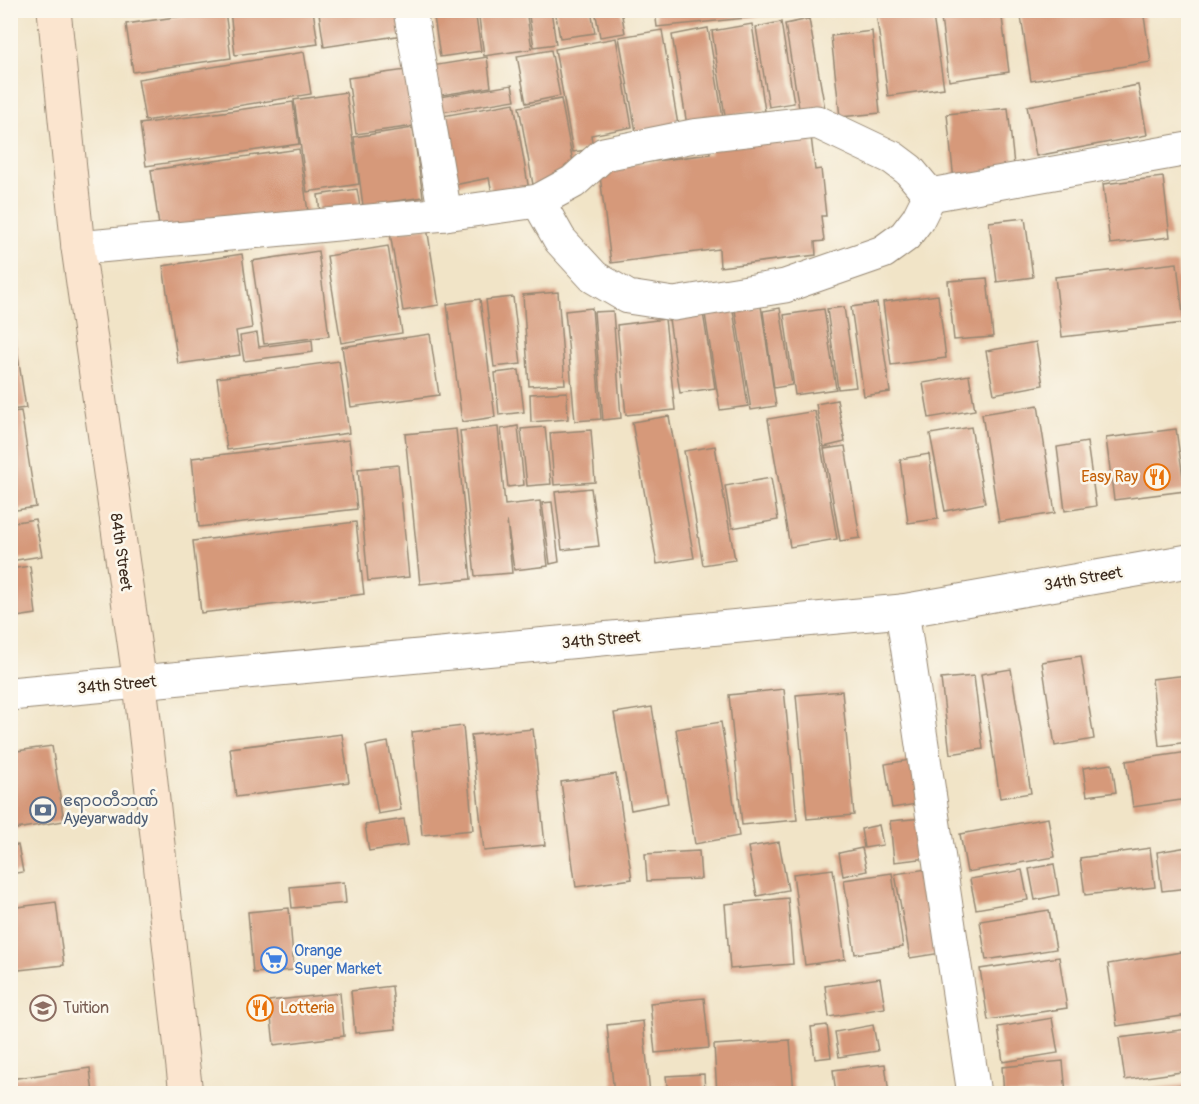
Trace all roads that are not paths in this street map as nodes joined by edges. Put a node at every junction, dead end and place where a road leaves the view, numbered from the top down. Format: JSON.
{"nodes":[{"id":1,"x":54,"y":10,"type":"edge"},
{"id":2,"x":410,"y":10,"type":"edge"},
{"id":3,"x":1188,"y":149,"type":"edge"},
{"id":4,"x":930,"y":195,"type":"junction"},
{"id":5,"x":538,"y":201,"type":"junction"},
{"id":6,"x":446,"y":214,"type":"junction"},
{"id":7,"x":78,"y":248,"type":"junction"},
{"id":8,"x":1188,"y":561,"type":"edge"},
{"id":9,"x":902,"y":611,"type":"junction"},
{"id":10,"x":140,"y":684,"type":"junction"},
{"id":11,"x":10,"y":694,"type":"edge"},
{"id":12,"x":186,"y":1094,"type":"edge"},
{"id":13,"x":974,"y":1094,"type":"edge"}],
"edges":[{"from":1,"to":7,"type":"main road","name":"84th Street"},
{"from":2,"to":6,"type":"street"},
{"from":3,"to":4,"type":"street"},
{"from":4,"to":5,"type":"street"},
{"from":4,"to":5,"type":"street"},
{"from":5,"to":6,"type":"street"},
{"from":6,"to":7,"type":"street"},
{"from":7,"to":10,"type":"main road","name":"84th Street"},
{"from":8,"to":9,"type":"street","name":"34th Street"},
{"from":9,"to":10,"type":"street","name":"34th Street"},
{"from":9,"to":13,"type":"street"},
{"from":10,"to":11,"type":"street","name":"34th Street"},
{"from":10,"to":12,"type":"main road","name":"84th Street"}]}
